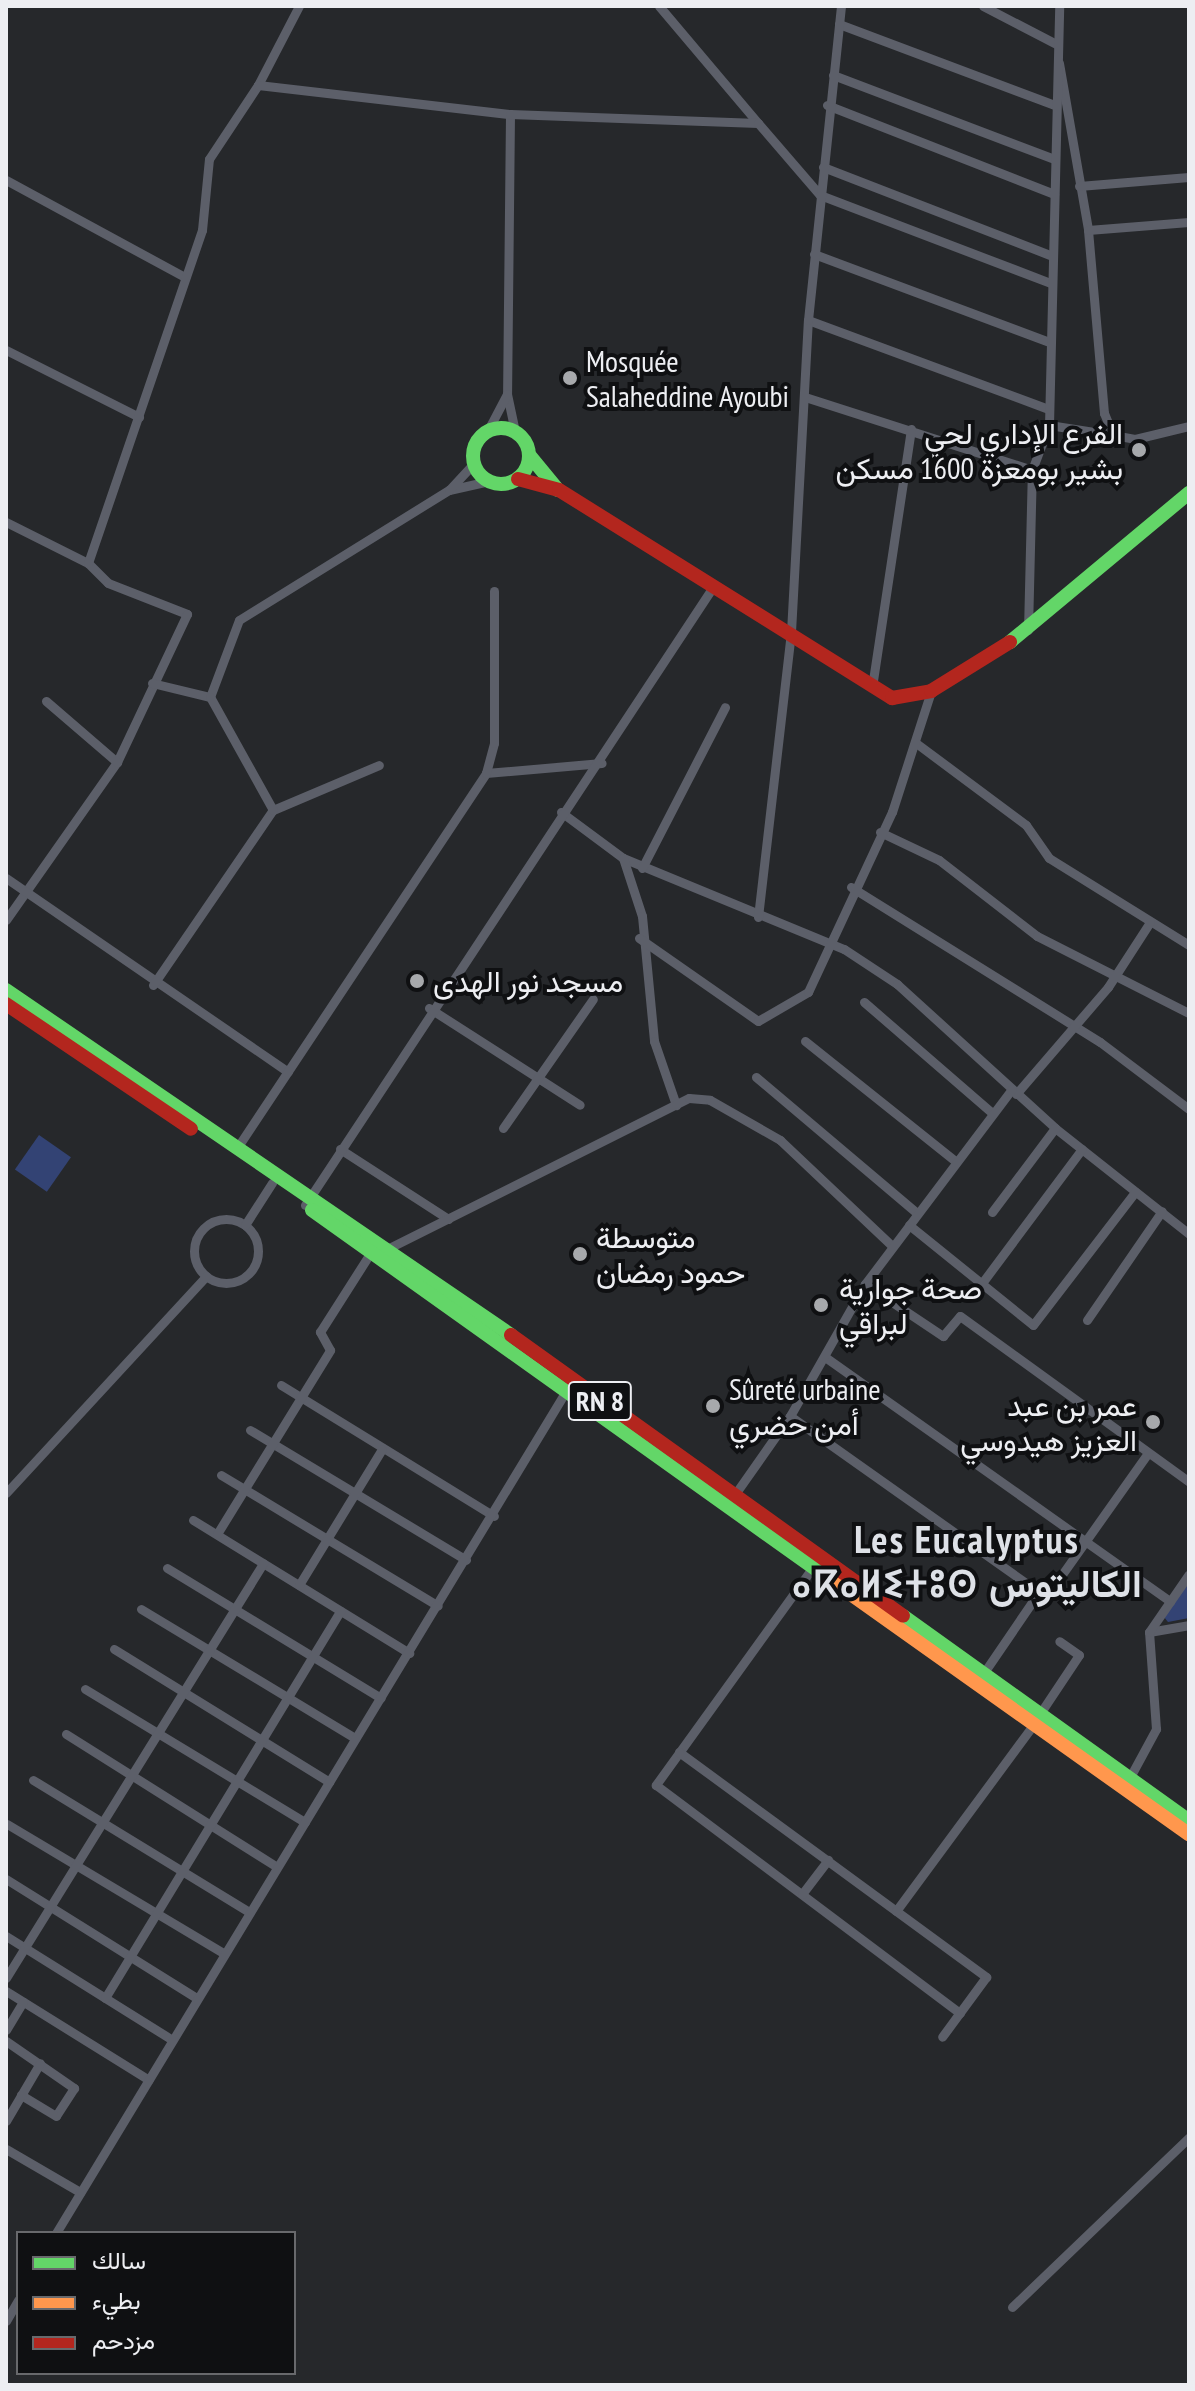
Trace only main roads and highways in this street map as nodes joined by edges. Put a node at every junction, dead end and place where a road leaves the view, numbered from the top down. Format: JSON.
{"nodes":[{"id":1,"x":530,"y":456,"type":"junction"},
{"id":2,"x":518,"y":479,"type":"junction"},
{"id":3,"x":559,"y":490,"type":"junction"},
{"id":4,"x":1189,"y":493,"type":"edge"},
{"id":5,"x":7,"y":996,"type":"edge"},
{"id":6,"x":309,"y":1203,"type":"junction"},
{"id":7,"x":730,"y":1501,"type":"junction"},
{"id":8,"x":1036,"y":1720,"type":"junction"},
{"id":9,"x":1189,"y":1821,"type":"edge"},
{"id":10,"x":1189,"y":1834,"type":"edge"}],
"edges":[{"from":1,"to":2,"type":"main road"},
{"from":1,"to":2,"type":"main road"},
{"from":1,"to":3,"type":"main road"},
{"from":2,"to":3,"type":"main road"},
{"from":3,"to":4,"type":"main road"},
{"from":5,"to":6,"type":"main road","number":"RN 8"},
{"from":5,"to":6,"type":"main road","number":"RN 8"},
{"from":6,"to":7,"type":"main road","number":"RN 8"},
{"from":6,"to":7,"type":"main road","number":"RN 8"},
{"from":7,"to":8,"type":"main road","number":"RN 8"},
{"from":7,"to":8,"type":"main road","number":"RN 8"},
{"from":8,"to":9,"type":"main road","number":"RN 8"},
{"from":8,"to":10,"type":"main road","number":"RN 8"}]}
